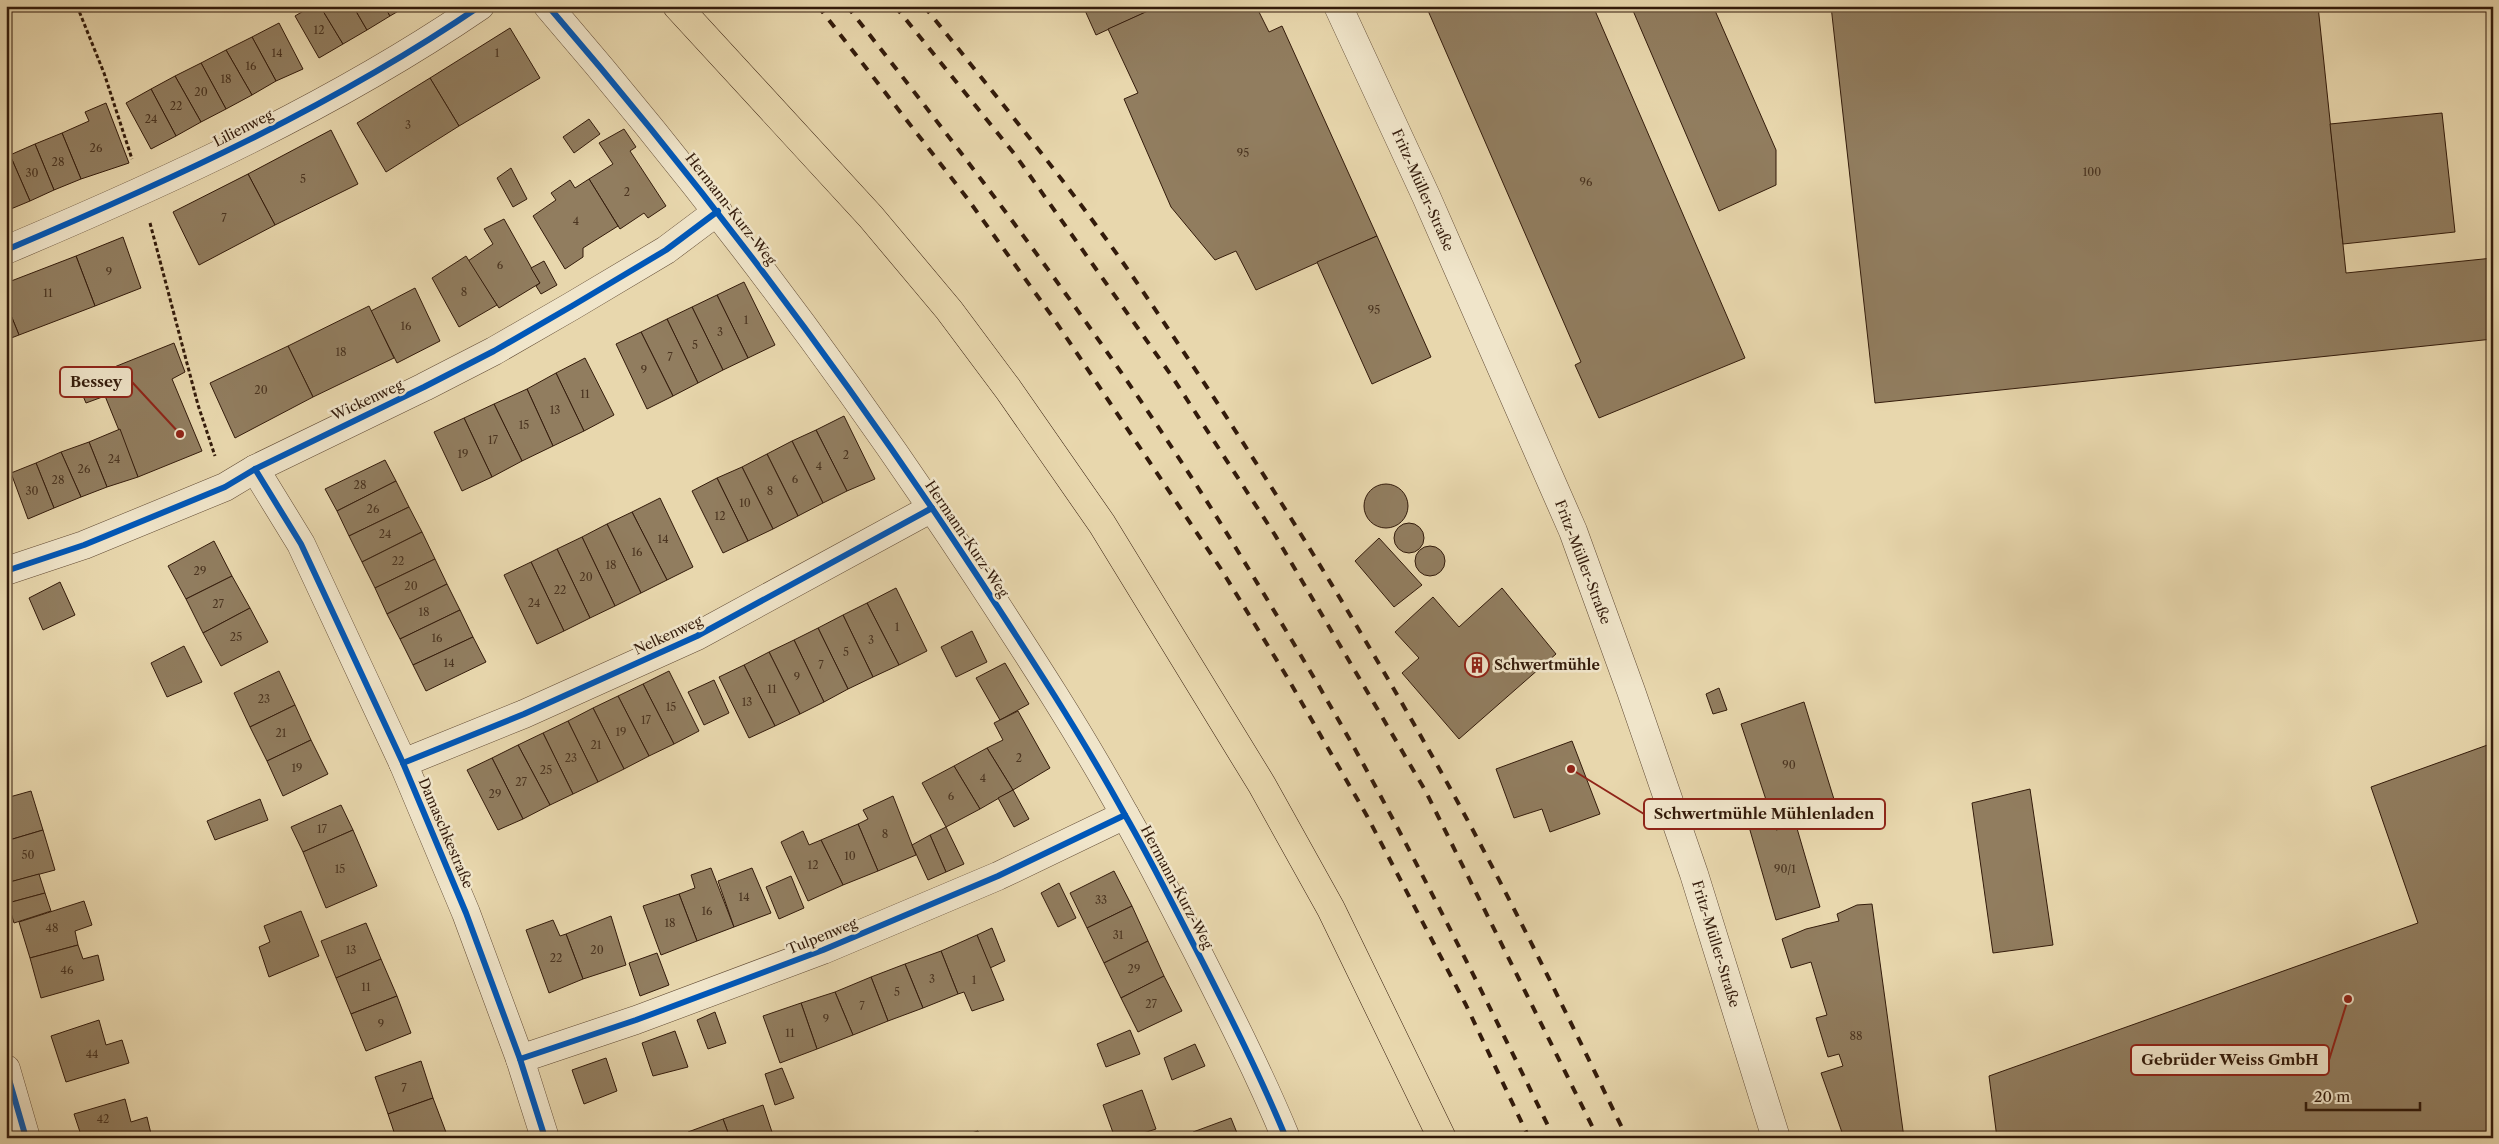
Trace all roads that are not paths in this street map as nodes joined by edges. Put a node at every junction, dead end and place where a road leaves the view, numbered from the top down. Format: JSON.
{"nodes":[{"id":1,"x":480,"y":6,"type":"edge"},
{"id":2,"x":548,"y":6,"type":"edge"},
{"id":3,"x":677,"y":6,"type":"edge"},
{"id":4,"x":1338,"y":6,"type":"edge"},
{"id":5,"x":718,"y":211,"type":"junction"},
{"id":6,"x":6,"y":250,"type":"edge"},
{"id":7,"x":255,"y":469,"type":"junction"},
{"id":8,"x":932,"y":508,"type":"junction"},
{"id":9,"x":6,"y":571,"type":"edge"},
{"id":10,"x":404,"y":763,"type":"junction"},
{"id":11,"x":1125,"y":815,"type":"junction"},
{"id":12,"x":520,"y":1059,"type":"junction"},
{"id":13,"x":6,"y":1069,"type":"edge"},
{"id":14,"x":26,"y":1138,"type":"edge"},
{"id":15,"x":545,"y":1138,"type":"edge"},
{"id":16,"x":1286,"y":1138,"type":"edge"},
{"id":17,"x":1442,"y":1138,"type":"edge"},
{"id":18,"x":1776,"y":1138,"type":"edge"}],
"edges":[{"from":1,"to":6,"type":"street","name":"Lilienweg"},
{"from":2,"to":5,"type":"street","name":"Hermann-Kurz-Weg"},
{"from":3,"to":17,"type":"main road"},
{"from":4,"to":18,"type":"street","name":"Fritz-Müller-Straße"},
{"from":5,"to":7,"type":"street","name":"Wickenweg"},
{"from":5,"to":8,"type":"street","name":"Hermann-Kurz-Weg"},
{"from":7,"to":9,"type":"street","name":"Wickenweg"},
{"from":7,"to":10,"type":"street","name":"Damaschkestraße"},
{"from":8,"to":10,"type":"street","name":"Nelkenweg"},
{"from":8,"to":11,"type":"street","name":"Hermann-Kurz-Weg"},
{"from":10,"to":12,"type":"street","name":"Damaschkestraße"},
{"from":11,"to":12,"type":"street","name":"Tulpenweg"},
{"from":11,"to":16,"type":"street","name":"Hermann-Kurz-Weg"},
{"from":12,"to":15,"type":"street","name":"Damaschkestraße"},
{"from":13,"to":14,"type":"street"}]}
